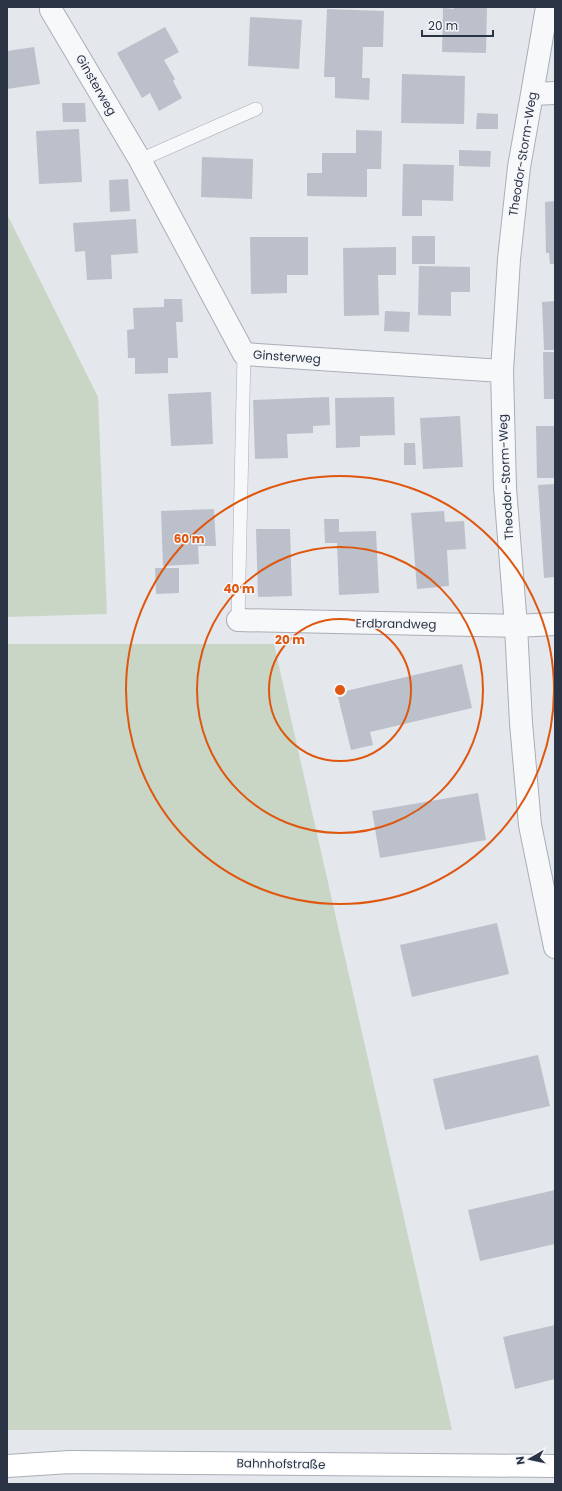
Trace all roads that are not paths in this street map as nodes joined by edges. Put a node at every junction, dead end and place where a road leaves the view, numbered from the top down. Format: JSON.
{"nodes":[{"id":1,"x":547,"y":7,"type":"edge"},
{"id":2,"x":52,"y":10,"type":"dead end"},
{"id":3,"x":555,"y":93,"type":"edge"},
{"id":4,"x":532,"y":94,"type":"junction"},
{"id":5,"x":256,"y":109,"type":"dead end"},
{"id":6,"x":140,"y":160,"type":"junction"},
{"id":7,"x":244,"y":354,"type":"junction"},
{"id":8,"x":502,"y":371,"type":"junction"},
{"id":9,"x":238,"y":620,"type":"joint"},
{"id":10,"x":555,"y":624,"type":"edge"},
{"id":11,"x":516,"y":626,"type":"junction"},
{"id":12,"x":553,"y":924,"type":"edge"},
{"id":13,"x":555,"y":946,"type":"edge"},
{"id":14,"x":7,"y":1466,"type":"edge"},
{"id":15,"x":555,"y":1466,"type":"edge"}],
"edges":[{"from":1,"to":4,"type":"street","name":"Theodor-Storm-Weg"},
{"from":2,"to":6,"type":"street","name":"Ginsterweg"},
{"from":3,"to":4,"type":"street"},
{"from":4,"to":8,"type":"street","name":"Theodor-Storm-Weg"},
{"from":5,"to":6,"type":"lane"},
{"from":6,"to":7,"type":"street","name":"Ginsterweg"},
{"from":7,"to":8,"type":"street","name":"Ginsterweg"},
{"from":7,"to":9,"type":"lane"},
{"from":8,"to":11,"type":"street","name":"Theodor-Storm-Weg"},
{"from":9,"to":11,"type":"street","name":"Erdbrandweg"},
{"from":10,"to":11,"type":"street","name":"Erdbrandweg"},
{"from":11,"to":12,"type":"street","name":"Theodor-Storm-Weg"},
{"from":12,"to":13,"type":"street","name":"Theodor-Storm-Weg"},
{"from":14,"to":15,"type":"main road","name":"Bahnhofstraße"}]}
